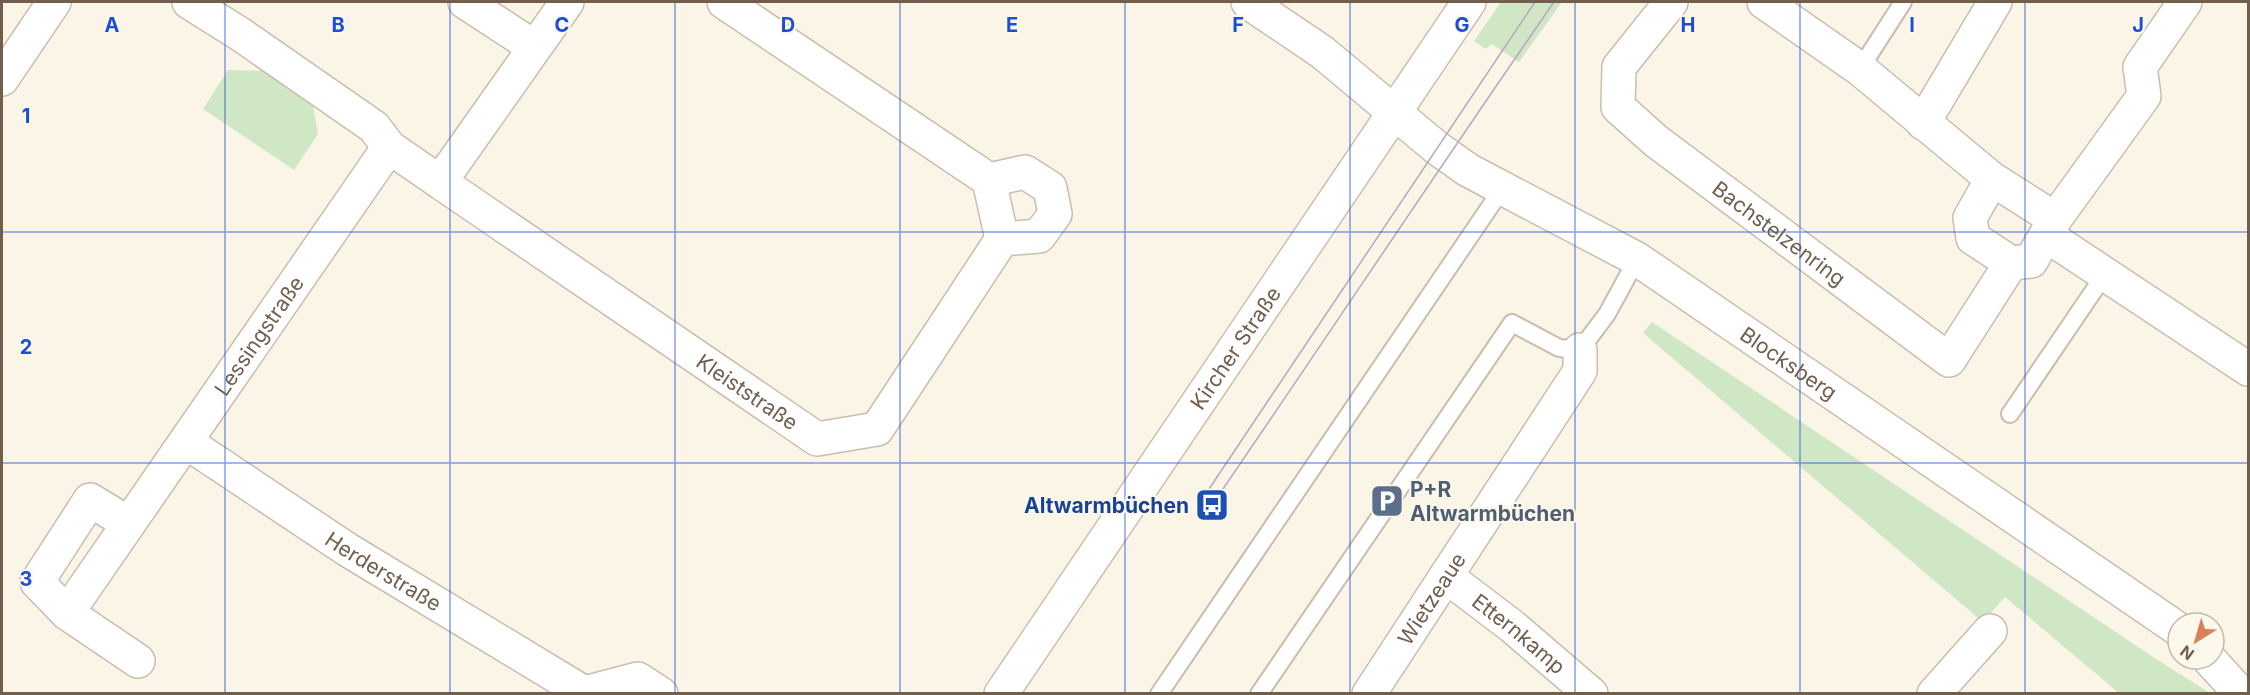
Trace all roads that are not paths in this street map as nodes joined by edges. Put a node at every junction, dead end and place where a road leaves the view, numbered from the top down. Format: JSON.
{"nodes":[{"id":1,"x":54,"y":2,"type":"edge"},
{"id":2,"x":189,"y":2,"type":"edge"},
{"id":3,"x":465,"y":2,"type":"edge"},
{"id":4,"x":567,"y":2,"type":"edge"},
{"id":5,"x":724,"y":2,"type":"edge"},
{"id":6,"x":1248,"y":2,"type":"edge"},
{"id":7,"x":1469,"y":2,"type":"edge"},
{"id":8,"x":1671,"y":2,"type":"edge"},
{"id":9,"x":1764,"y":2,"type":"edge"},
{"id":10,"x":1903,"y":2,"type":"edge"},
{"id":11,"x":1995,"y":2,"type":"edge"},
{"id":12,"x":2185,"y":2,"type":"edge"},
{"id":13,"x":534,"y":47,"type":"junction"},
{"id":14,"x":1860,"y":69,"type":"junction"},
{"id":15,"x":2,"y":79,"type":"edge"},
{"id":16,"x":1394,"y":111,"type":"junction"},
{"id":17,"x":1923,"y":123,"type":"junction"},
{"id":18,"x":389,"y":147,"type":"junction"},
{"id":19,"x":1992,"y":179,"type":"junction"},
{"id":20,"x":989,"y":180,"type":"junction"},
{"id":21,"x":440,"y":182,"type":"junction"},
{"id":22,"x":1502,"y":189,"type":"junction"},
{"id":23,"x":2050,"y":227,"type":"junction"},
{"id":24,"x":1002,"y":239,"type":"junction"},
{"id":25,"x":1637,"y":259,"type":"junction"},
{"id":26,"x":2012,"y":263,"type":"junction"},
{"id":27,"x":2105,"y":274,"type":"junction"},
{"id":28,"x":1580,"y":350,"type":"junction"},
{"id":29,"x":2248,"y":369,"type":"edge"},
{"id":30,"x":2010,"y":414,"type":"dead end"},
{"id":31,"x":186,"y":442,"type":"junction"},
{"id":32,"x":128,"y":524,"type":"junction"},
{"id":33,"x":1446,"y":576,"type":"junction"},
{"id":34,"x":67,"y":613,"type":"junction"},
{"id":35,"x":2166,"y":621,"type":"edge"},
{"id":36,"x":1990,"y":632,"type":"dead end"},
{"id":37,"x":2226,"y":660,"type":"edge"},
{"id":38,"x":138,"y":661,"type":"dead end"},
{"id":39,"x":2220,"y":671,"type":"edge"},
{"id":40,"x":2248,"y":674,"type":"edge"},
{"id":41,"x":586,"y":693,"type":"edge"},
{"id":42,"x":661,"y":693,"type":"edge"},
{"id":43,"x":1002,"y":693,"type":"edge"},
{"id":44,"x":1159,"y":693,"type":"edge"},
{"id":45,"x":1259,"y":693,"type":"edge"},
{"id":46,"x":1369,"y":693,"type":"edge"},
{"id":47,"x":1591,"y":693,"type":"edge"},
{"id":48,"x":1934,"y":693,"type":"edge"},
{"id":49,"x":2241,"y":693,"type":"edge"}],
"edges":[{"from":1,"to":15,"type":"street"},
{"from":2,"to":18,"type":"street"},
{"from":3,"to":13,"type":"street"},
{"from":4,"to":13,"type":"street"},
{"from":5,"to":20,"type":"street"},
{"from":6,"to":16,"type":"street","name":"Blocksberg"},
{"from":7,"to":16,"type":"street","name":"Kircher Straße"},
{"from":8,"to":26,"type":"street","name":"Bachstelzenring"},
{"from":9,"to":14,"type":"street"},
{"from":10,"to":14,"type":"lane"},
{"from":11,"to":17,"type":"street"},
{"from":12,"to":23,"type":"street"},
{"from":13,"to":21,"type":"street"},
{"from":14,"to":17,"type":"street"},
{"from":16,"to":22,"type":"street","name":"Blocksberg"},
{"from":16,"to":43,"type":"street","name":"Kircher Straße"},
{"from":17,"to":19,"type":"street"},
{"from":18,"to":21,"type":"street"},
{"from":18,"to":31,"type":"street","name":"Lessingstraße"},
{"from":19,"to":23,"type":"street"},
{"from":19,"to":26,"type":"street"},
{"from":20,"to":24,"type":"street"},
{"from":20,"to":24,"type":"street"},
{"from":21,"to":24,"type":"street","name":"Kleiststraße"},
{"from":22,"to":25,"type":"street","name":"Blocksberg"},
{"from":22,"to":44,"type":"lane"},
{"from":23,"to":26,"type":"street"},
{"from":23,"to":27,"type":"street"},
{"from":25,"to":28,"type":"lane"},
{"from":25,"to":35,"type":"street","name":"Blocksberg"},
{"from":27,"to":29,"type":"street"},
{"from":27,"to":30,"type":"lane"},
{"from":28,"to":33,"type":"street","name":"Wietzeaue"},
{"from":28,"to":45,"type":"lane"},
{"from":31,"to":32,"type":"street","name":"Lessingstraße"},
{"from":31,"to":41,"type":"street","name":"Herderstraße"},
{"from":32,"to":34,"type":"street","name":"Lessingstraße"},
{"from":32,"to":34,"type":"street"},
{"from":33,"to":46,"type":"street","name":"Wietzeaue"},
{"from":33,"to":47,"type":"street","name":"Etternkamp"},
{"from":34,"to":38,"type":"street"},
{"from":36,"to":48,"type":"street"},
{"from":37,"to":40,"type":"street"},
{"from":39,"to":49,"type":"street"},
{"from":41,"to":42,"type":"street","name":"Herderstraße"}]}
